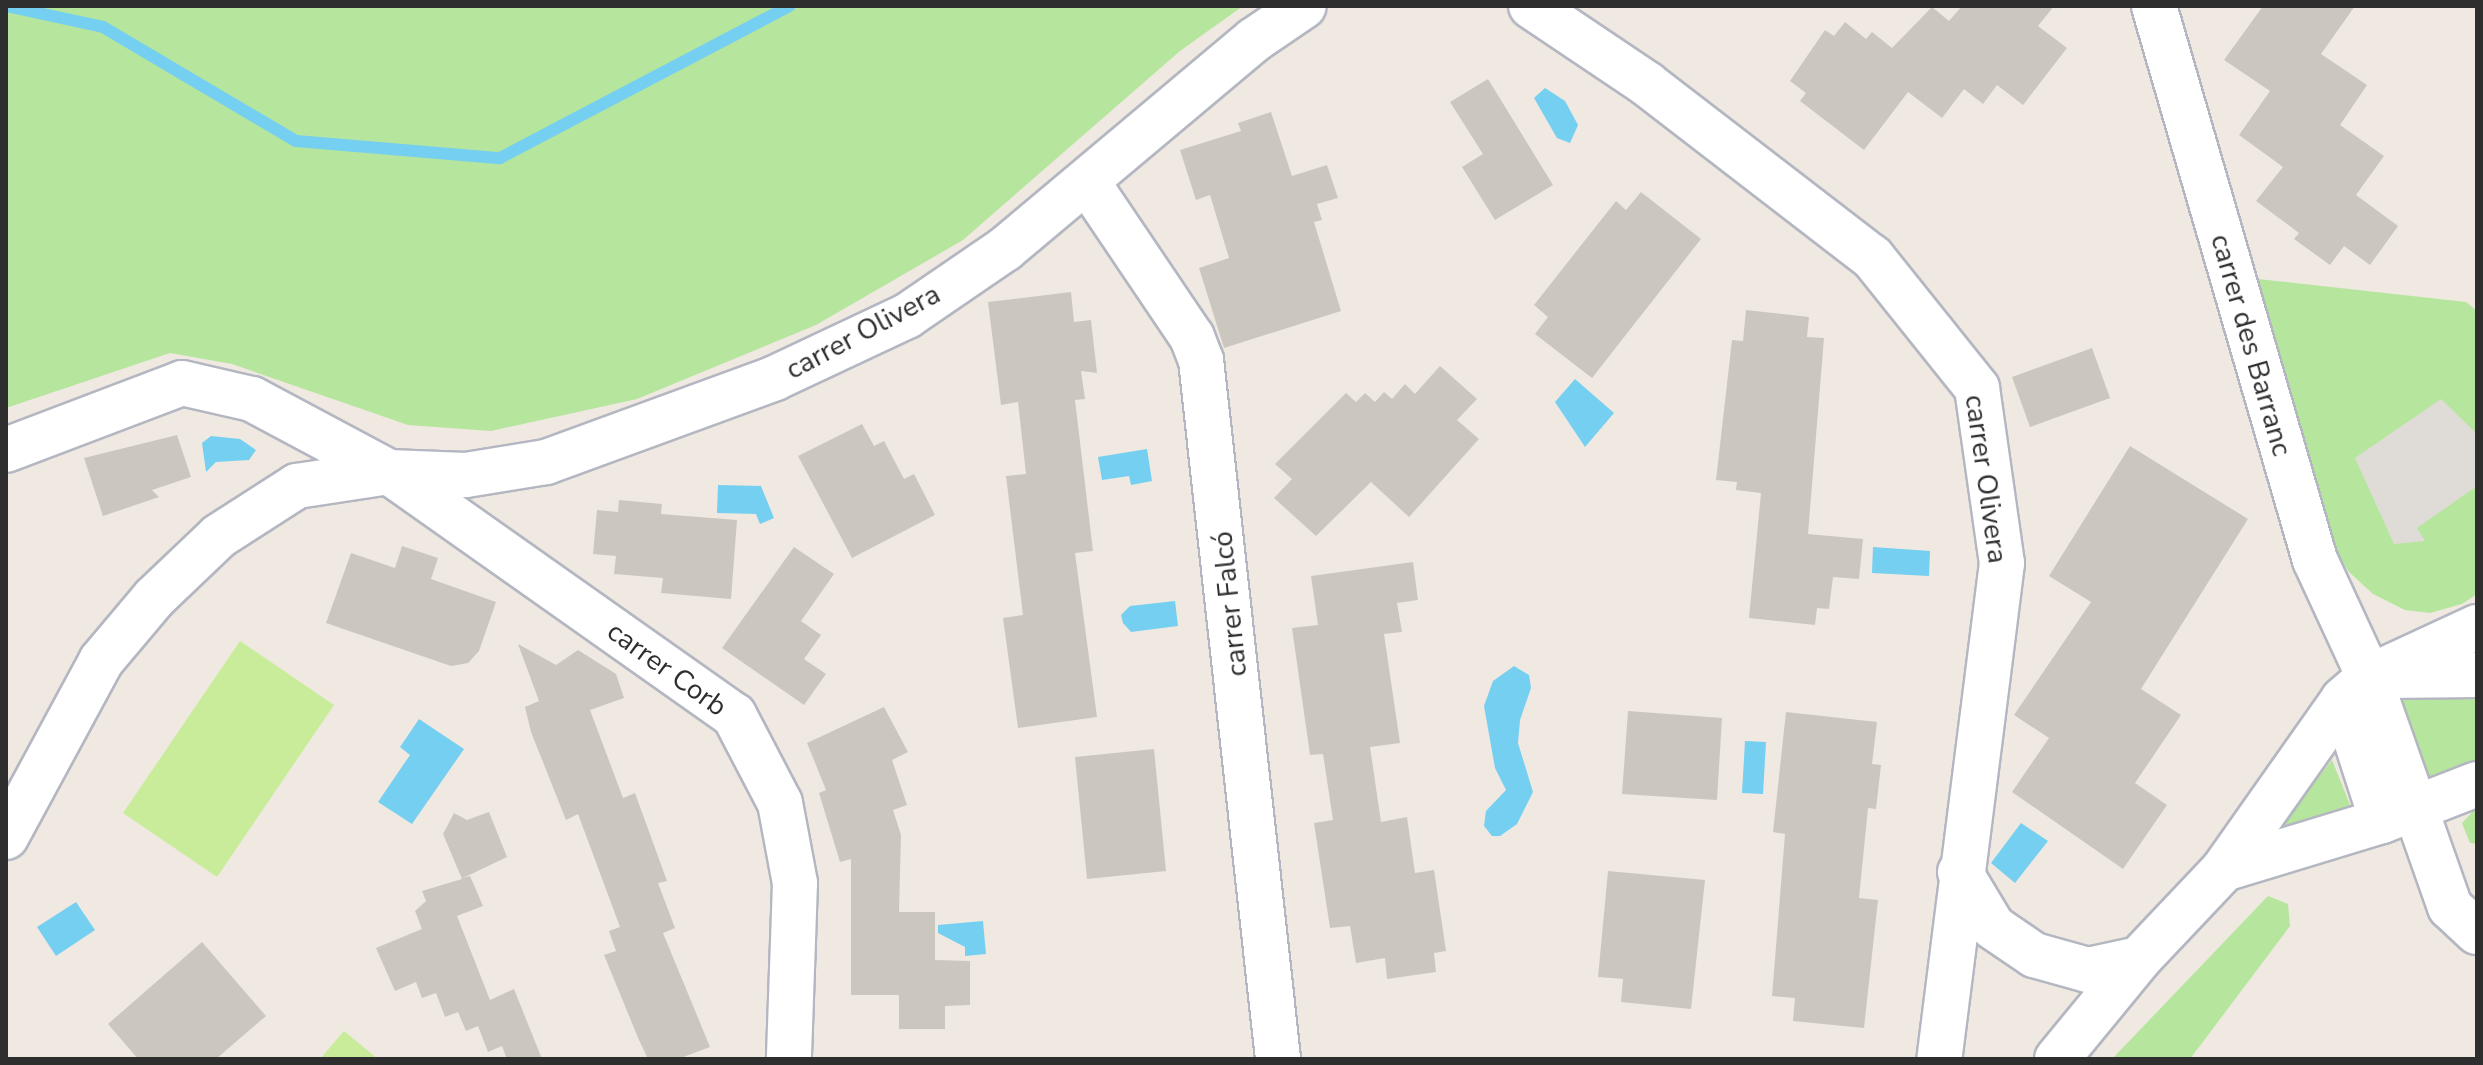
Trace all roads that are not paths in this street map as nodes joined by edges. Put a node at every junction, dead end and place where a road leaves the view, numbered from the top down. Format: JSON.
{"nodes":[{"id":1,"x":1304,"y":6,"type":"edge"},
{"id":2,"x":1531,"y":6,"type":"edge"},
{"id":3,"x":2154,"y":6,"type":"edge"},
{"id":4,"x":1088,"y":183,"type":"junction"},
{"id":5,"x":6,"y":450,"type":"edge"},
{"id":6,"x":389,"y":472,"type":"junction"},
{"id":7,"x":2477,"y":627,"type":"edge"},
{"id":8,"x":2477,"y":675,"type":"edge"},
{"id":9,"x":2356,"y":688,"type":"junction"},
{"id":10,"x":2477,"y":784,"type":"edge"},
{"id":11,"x":2400,"y":815,"type":"junction"},
{"id":12,"x":6,"y":837,"type":"edge"},
{"id":13,"x":2224,"y":869,"type":"junction"},
{"id":14,"x":1960,"y":872,"type":"junction"},
{"id":15,"x":2468,"y":908,"type":"edge"},
{"id":16,"x":2139,"y":959,"type":"junction"},
{"id":17,"x":789,"y":1059,"type":"edge"},
{"id":18,"x":1278,"y":1059,"type":"edge"},
{"id":19,"x":1939,"y":1059,"type":"edge"},
{"id":20,"x":2057,"y":1059,"type":"edge"}],
"edges":[{"from":1,"to":4,"type":"street","name":"carrer Olivera"},
{"from":2,"to":14,"type":"street","name":"carrer Olivera"},
{"from":3,"to":9,"type":"street","name":"carrer des Barranc"},
{"from":4,"to":6,"type":"street","name":"carrer Olivera"},
{"from":4,"to":18,"type":"street","name":"carrer Falcó"},
{"from":5,"to":6,"type":"street"},
{"from":6,"to":12,"type":"street"},
{"from":6,"to":17,"type":"street","name":"carrer Corb"},
{"from":7,"to":9,"type":"street"},
{"from":8,"to":9,"type":"street"},
{"from":9,"to":11,"type":"street","name":"carrer des Barranc"},
{"from":9,"to":13,"type":"street"},
{"from":10,"to":11,"type":"street"},
{"from":11,"to":13,"type":"street"},
{"from":11,"to":15,"type":"street","name":"carrer des Barranc"},
{"from":13,"to":16,"type":"street"},
{"from":14,"to":16,"type":"street"},
{"from":14,"to":19,"type":"street","name":"carrer Olivera"},
{"from":16,"to":20,"type":"street"}]}
